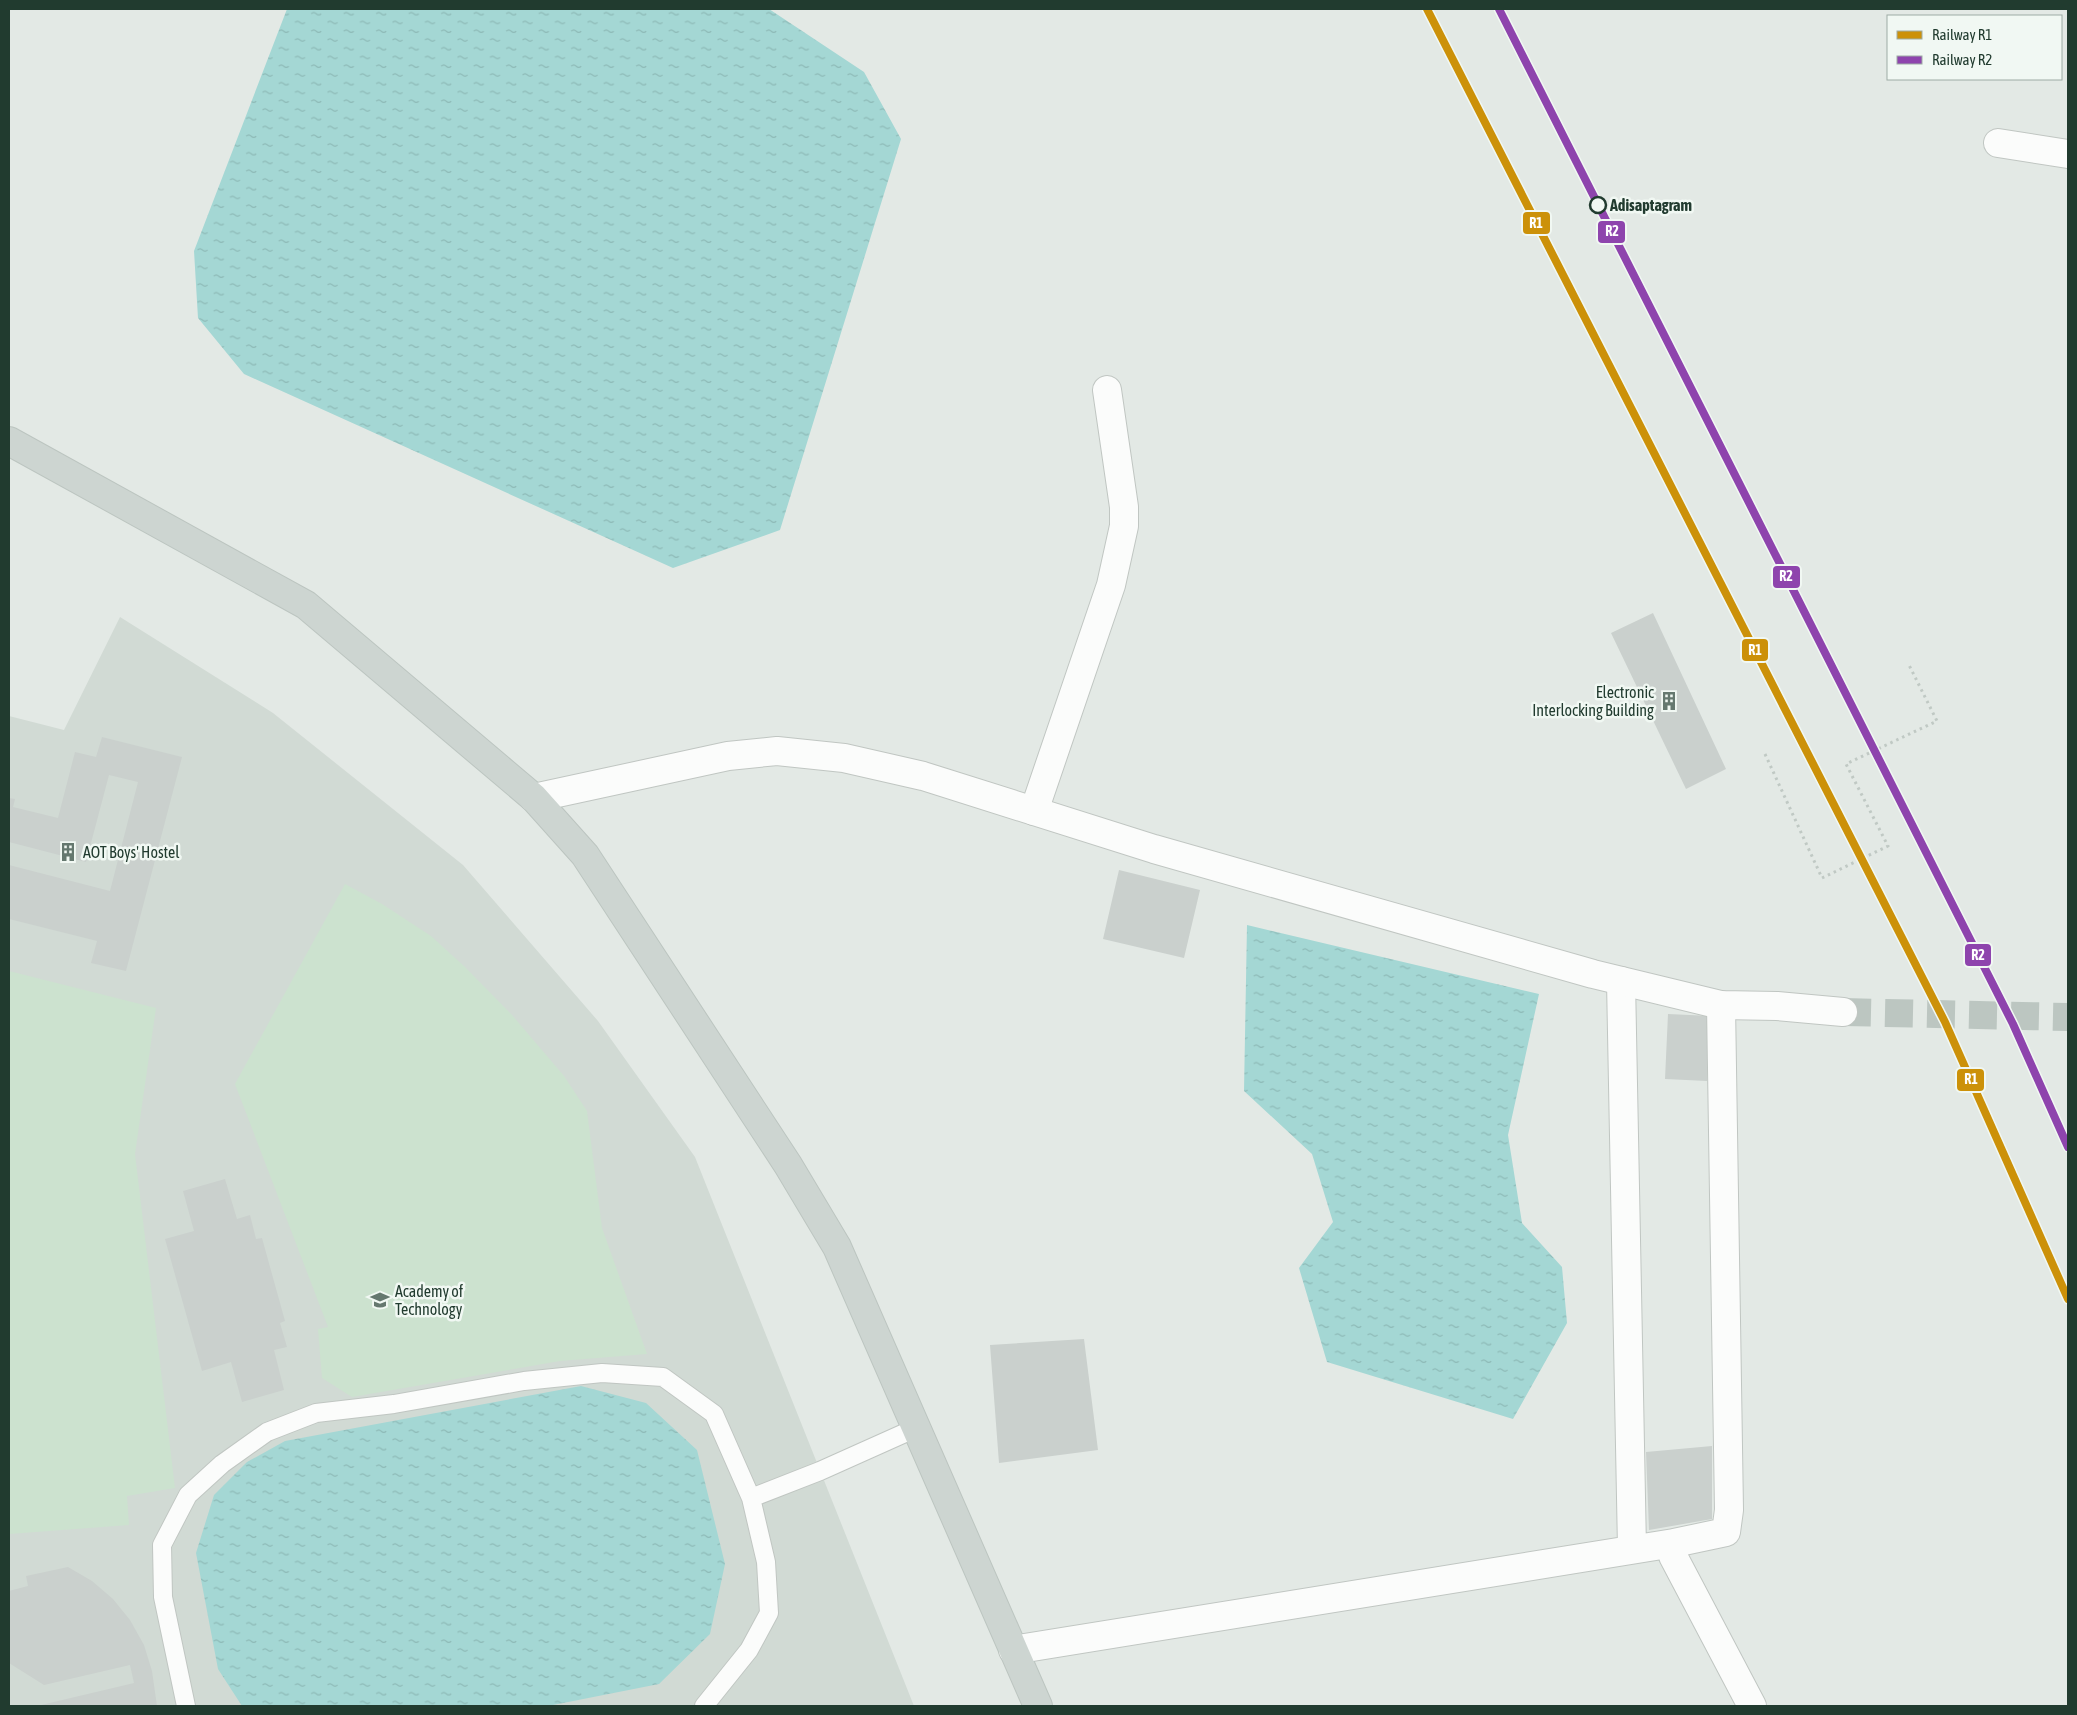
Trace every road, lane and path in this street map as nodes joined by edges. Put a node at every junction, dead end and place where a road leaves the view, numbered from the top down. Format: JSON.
{"nodes":[{"id":1,"x":1998,"y":142,"type":"dead end"},
{"id":2,"x":2068,"y":154,"type":"edge"},
{"id":3,"x":1107,"y":390,"type":"dead end"},
{"id":4,"x":9,"y":441,"type":"edge"},
{"id":5,"x":1909,"y":666,"type":"dead end"},
{"id":6,"x":1765,"y":754,"type":"dead end"},
{"id":7,"x":534,"y":798,"type":"junction"},
{"id":8,"x":1034,"y":811,"type":"junction"},
{"id":9,"x":1621,"y":981,"type":"junction"},
{"id":10,"x":1721,"y":1005,"type":"junction"},
{"id":11,"x":1843,"y":1012,"type":"tunnel mouth"},
{"id":12,"x":916,"y":1428,"type":"junction"},
{"id":13,"x":751,"y":1498,"type":"junction"},
{"id":14,"x":1674,"y":1543,"type":"junction"},
{"id":15,"x":1632,"y":1549,"type":"junction"},
{"id":16,"x":1013,"y":1650,"type":"junction"},
{"id":17,"x":186,"y":1706,"type":"edge"},
{"id":18,"x":704,"y":1706,"type":"edge"},
{"id":19,"x":1038,"y":1706,"type":"edge"},
{"id":20,"x":1752,"y":1706,"type":"edge"}],
"edges":[{"from":1,"to":2,"type":"street"},
{"from":3,"to":8,"type":"street"},
{"from":4,"to":7,"type":"main road"},
{"from":5,"to":6,"type":"path"},
{"from":7,"to":8,"type":"street"},
{"from":7,"to":12,"type":"main road"},
{"from":8,"to":9,"type":"street"},
{"from":9,"to":10,"type":"street"},
{"from":9,"to":15,"type":"street"},
{"from":10,"to":11,"type":"street"},
{"from":10,"to":14,"type":"street"},
{"from":12,"to":13,"type":"lane"},
{"from":12,"to":16,"type":"main road"},
{"from":13,"to":17,"type":"lane"},
{"from":13,"to":18,"type":"lane"},
{"from":14,"to":15,"type":"street"},
{"from":14,"to":20,"type":"street"},
{"from":15,"to":16,"type":"street"},
{"from":16,"to":19,"type":"main road"}]}
